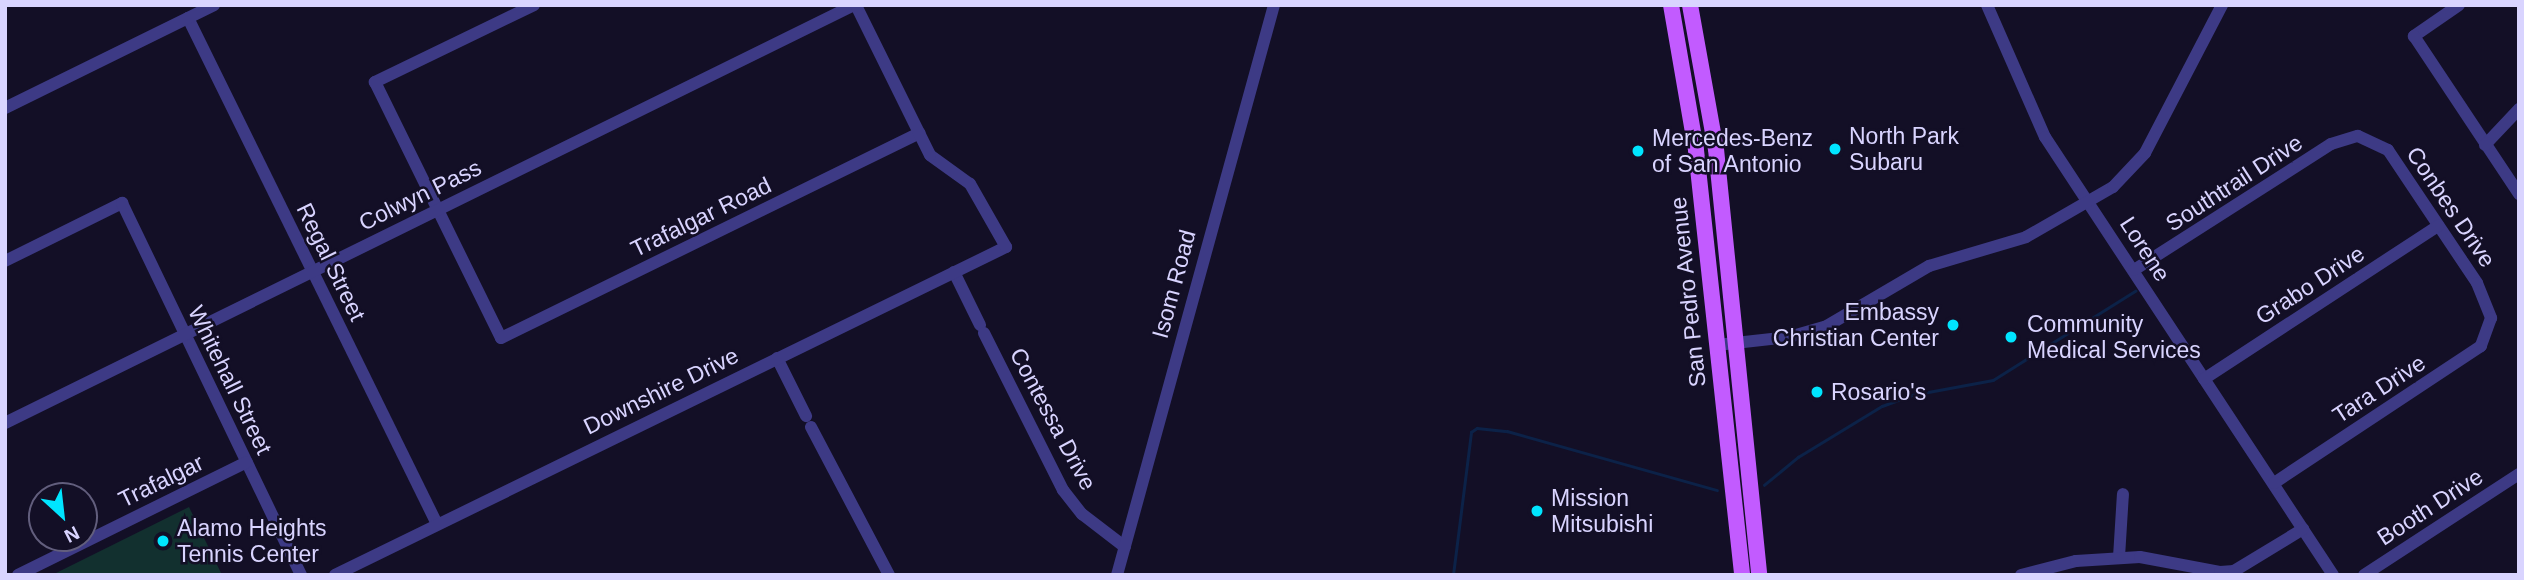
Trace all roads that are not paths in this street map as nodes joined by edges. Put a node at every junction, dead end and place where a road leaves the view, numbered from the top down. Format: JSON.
{"nodes":[{"id":1,"x":214,"y":5,"type":"edge"},
{"id":2,"x":534,"y":5,"type":"edge"},
{"id":3,"x":855,"y":5,"type":"edge"},
{"id":4,"x":1274,"y":5,"type":"edge"},
{"id":5,"x":1671,"y":5,"type":"edge"},
{"id":6,"x":1690,"y":5,"type":"edge"},
{"id":7,"x":1987,"y":5,"type":"edge"},
{"id":8,"x":2222,"y":5,"type":"edge"},
{"id":9,"x":2459,"y":5,"type":"edge"},
{"id":10,"x":188,"y":18,"type":"junction"},
{"id":11,"x":5,"y":108,"type":"edge"},
{"id":12,"x":2519,"y":109,"type":"edge"},
{"id":13,"x":919,"y":133,"type":"junction"},
{"id":14,"x":2358,"y":136,"type":"joint"},
{"id":15,"x":2485,"y":145,"type":"junction"},
{"id":16,"x":2519,"y":194,"type":"edge"},
{"id":17,"x":2090,"y":202,"type":"junction"},
{"id":18,"x":438,"y":210,"type":"junction"},
{"id":19,"x":2438,"y":226,"type":"junction"},
{"id":20,"x":5,"y":261,"type":"edge"},
{"id":21,"x":312,"y":270,"type":"junction"},
{"id":22,"x":2134,"y":270,"type":"junction"},
{"id":23,"x":954,"y":272,"type":"junction"},
{"id":24,"x":2491,"y":318,"type":"joint"},
{"id":25,"x":184,"y":334,"type":"junction"},
{"id":26,"x":1736,"y":344,"type":"junction"},
{"id":27,"x":1717,"y":345,"type":"junction"},
{"id":28,"x":778,"y":358,"type":"junction"},
{"id":29,"x":2204,"y":379,"type":"junction"},
{"id":30,"x":5,"y":423,"type":"edge"},
{"id":31,"x":247,"y":462,"type":"junction"},
{"id":32,"x":2519,"y":474,"type":"edge"},
{"id":33,"x":2274,"y":483,"type":"junction"},
{"id":34,"x":2123,"y":494,"type":"dead end"},
{"id":35,"x":436,"y":524,"type":"junction"},
{"id":36,"x":2303,"y":529,"type":"junction"},
{"id":37,"x":1125,"y":547,"type":"junction"},
{"id":38,"x":2119,"y":557,"type":"junction"},
{"id":39,"x":358,"y":570,"type":"edge"},
{"id":40,"x":18,"y":575,"type":"edge"},
{"id":41,"x":301,"y":575,"type":"edge"},
{"id":42,"x":335,"y":575,"type":"edge"},
{"id":43,"x":888,"y":575,"type":"edge"},
{"id":44,"x":1116,"y":575,"type":"edge"},
{"id":45,"x":1742,"y":575,"type":"edge"},
{"id":46,"x":1759,"y":575,"type":"edge"},
{"id":47,"x":2021,"y":575,"type":"edge"},
{"id":48,"x":2333,"y":575,"type":"edge"},
{"id":49,"x":2364,"y":575,"type":"edge"}],
"edges":[{"from":1,"to":10,"type":"street"},
{"from":2,"to":18,"type":"street"},
{"from":3,"to":13,"type":"street"},
{"from":3,"to":18,"type":"street","name":"Colwyn Pass"},
{"from":4,"to":37,"type":"street","name":"Isom Road"},
{"from":5,"to":27,"type":"main road","name":"San Pedro Avenue"},
{"from":6,"to":26,"type":"main road","name":"San Pedro Avenue"},
{"from":7,"to":17,"type":"street","name":"Lorene"},
{"from":8,"to":17,"type":"street"},
{"from":9,"to":15,"type":"street"},
{"from":10,"to":11,"type":"street"},
{"from":10,"to":21,"type":"street","name":"Regal Street"},
{"from":12,"to":15,"type":"street"},
{"from":13,"to":18,"type":"street","name":"Trafalgar Road"},
{"from":13,"to":23,"type":"street","name":"Downshire Drive"},
{"from":14,"to":19,"type":"street","name":"Conbes Drive"},
{"from":14,"to":22,"type":"street","name":"Southtrail Drive"},
{"from":15,"to":16,"type":"street"},
{"from":17,"to":22,"type":"street","name":"Lorene"},
{"from":17,"to":26,"type":"street"},
{"from":18,"to":21,"type":"street","name":"Colwyn Pass"},
{"from":19,"to":24,"type":"street","name":"Conbes Drive"},
{"from":19,"to":29,"type":"street","name":"Grabo Drive"},
{"from":20,"to":25,"type":"street","name":"Whitehall Street"},
{"from":21,"to":25,"type":"street","name":"Colwyn Pass"},
{"from":21,"to":35,"type":"street","name":"Regal Street"},
{"from":22,"to":29,"type":"street","name":"Lorene"},
{"from":23,"to":28,"type":"street","name":"Downshire Drive"},
{"from":23,"to":37,"type":"street","name":"Contessa Drive"},
{"from":24,"to":33,"type":"street","name":"Tara Drive"},
{"from":25,"to":30,"type":"street","name":"Colwyn Pass"},
{"from":25,"to":31,"type":"street","name":"Whitehall Street"},
{"from":26,"to":27,"type":"street"},
{"from":26,"to":46,"type":"main road","name":"San Pedro Avenue"},
{"from":27,"to":45,"type":"main road","name":"San Pedro Avenue"},
{"from":28,"to":35,"type":"street","name":"Downshire Drive"},
{"from":28,"to":43,"type":"street"},
{"from":29,"to":33,"type":"street","name":"Lorene"},
{"from":31,"to":40,"type":"street","name":"Trafalgar"},
{"from":31,"to":41,"type":"street","name":"Whitehall Street"},
{"from":32,"to":49,"type":"street","name":"Booth Drive"},
{"from":33,"to":36,"type":"street","name":"Lorene"},
{"from":34,"to":38,"type":"street"},
{"from":35,"to":39,"type":"street","name":"Downshire Drive"},
{"from":36,"to":38,"type":"street"},
{"from":36,"to":48,"type":"street","name":"Lorene"},
{"from":37,"to":44,"type":"street","name":"Isom Road"},
{"from":38,"to":47,"type":"street"},
{"from":39,"to":42,"type":"street","name":"Downshire Drive"}]}
